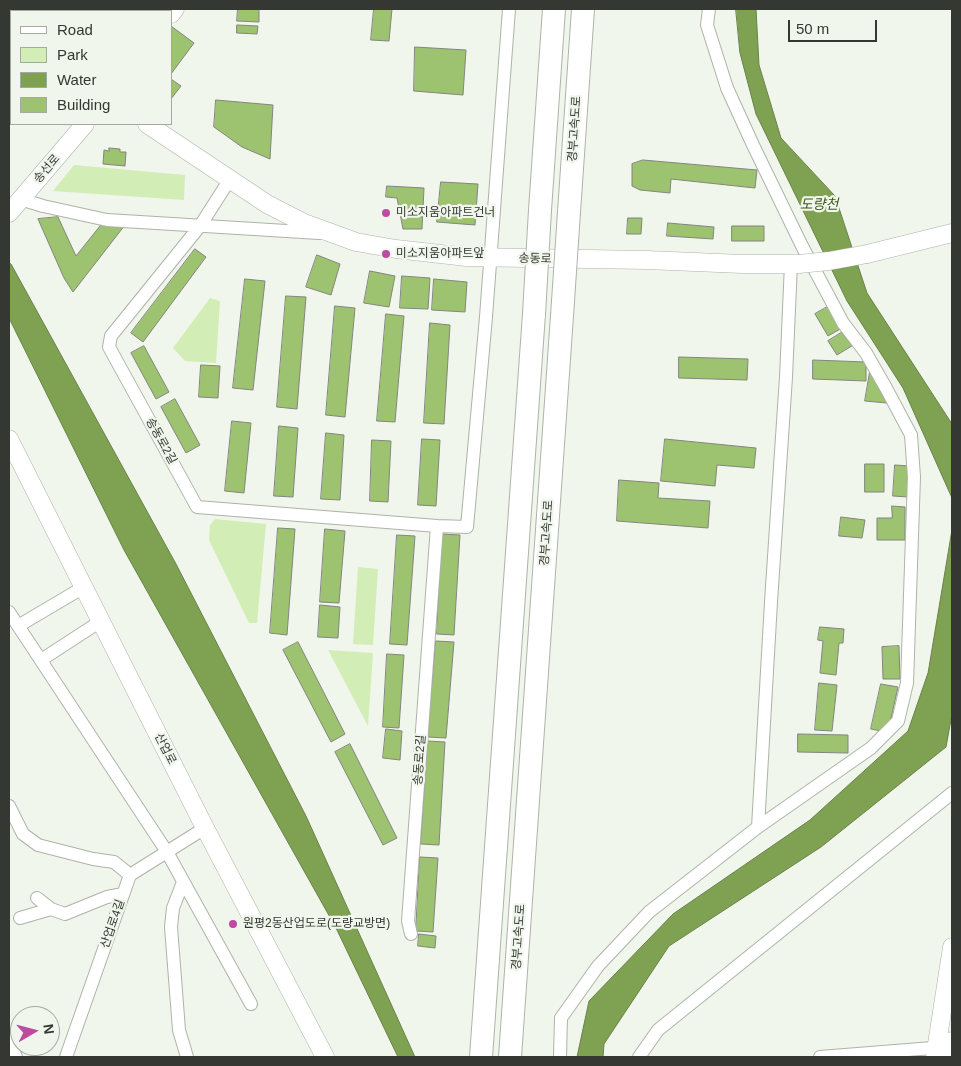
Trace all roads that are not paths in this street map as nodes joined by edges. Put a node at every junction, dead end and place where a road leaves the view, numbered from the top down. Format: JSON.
{"nodes":[{"id":1,"x":509,"y":9,"type":"edge"},
{"id":2,"x":554,"y":9,"type":"edge"},
{"id":3,"x":583,"y":9,"type":"edge"},
{"id":4,"x":709,"y":9,"type":"edge"},
{"id":5,"x":84,"y":125,"type":"edge"},
{"id":6,"x":149,"y":125,"type":"edge"},
{"id":7,"x":230,"y":179,"type":"junction"},
{"id":8,"x":14,"y":206,"type":"edge"},
{"id":9,"x":200,"y":226,"type":"junction"},
{"id":10,"x":952,"y":233,"type":"edge"},
{"id":11,"x":335,"y":234,"type":"junction"},
{"id":12,"x":490,"y":258,"type":"junction"},
{"id":13,"x":795,"y":264,"type":"junction"},
{"id":14,"x":9,"y":439,"type":"edge"},
{"id":15,"x":437,"y":526,"type":"junction"},
{"id":16,"x":84,"y":587,"type":"junction"},
{"id":17,"x":9,"y":612,"type":"edge"},
{"id":18,"x":101,"y":621,"type":"junction"},
{"id":19,"x":18,"y":626,"type":"junction"},
{"id":20,"x":41,"y":660,"type":"junction"},
{"id":21,"x":952,"y":793,"type":"edge"},
{"id":22,"x":9,"y":806,"type":"edge"},
{"id":23,"x":758,"y":827,"type":"junction"},
{"id":24,"x":205,"y":828,"type":"junction"},
{"id":25,"x":166,"y":852,"type":"junction"},
{"id":26,"x":130,"y":875,"type":"junction"},
{"id":27,"x":183,"y":882,"type":"junction"},
{"id":28,"x":123,"y":894,"type":"junction"},
{"id":29,"x":37,"y":898,"type":"dead end"},
{"id":30,"x":51,"y":909,"type":"junction"},
{"id":31,"x":20,"y":918,"type":"dead end"},
{"id":32,"x":411,"y":934,"type":"dead end"},
{"id":33,"x":952,"y":946,"type":"edge"},
{"id":34,"x":251,"y":1004,"type":"dead end"},
{"id":35,"x":9,"y":1038,"type":"edge"},
{"id":36,"x":946,"y":1050,"type":"edge"},
{"id":37,"x":16,"y":1057,"type":"edge"},
{"id":38,"x":66,"y":1057,"type":"edge"},
{"id":39,"x":187,"y":1057,"type":"edge"},
{"id":40,"x":324,"y":1057,"type":"edge"},
{"id":41,"x":481,"y":1057,"type":"edge"},
{"id":42,"x":510,"y":1057,"type":"edge"},
{"id":43,"x":560,"y":1057,"type":"edge"},
{"id":44,"x":639,"y":1057,"type":"edge"},
{"id":45,"x":820,"y":1057,"type":"edge"}],
"edges":[{"from":1,"to":12,"type":"street"},
{"from":2,"to":41,"type":"highway","bridge":true},
{"from":3,"to":42,"type":"highway","name":"경부고속도로","bridge":true},
{"from":4,"to":23,"type":"street"},
{"from":5,"to":8,"type":"street","name":"송선로"},
{"from":6,"to":7,"type":"street","name":"송동로"},
{"from":7,"to":9,"type":"street","name":"송동로2길"},
{"from":7,"to":11,"type":"street","name":"송동로"},
{"from":8,"to":9,"type":"street"},
{"from":9,"to":11,"type":"street"},
{"from":9,"to":15,"type":"street","name":"송동로2길"},
{"from":10,"to":13,"type":"street","name":"송동로","bridge":true},
{"from":11,"to":12,"type":"street","name":"송동로"},
{"from":12,"to":13,"type":"street","name":"송동로"},
{"from":12,"to":15,"type":"street","name":"송동로2길"},
{"from":13,"to":23,"type":"street"},
{"from":14,"to":16,"type":"street","name":"산업로"},
{"from":15,"to":32,"type":"street","name":"송동로2길"},
{"from":16,"to":18,"type":"street","name":"산업로"},
{"from":16,"to":19,"type":"street"},
{"from":17,"to":19,"type":"street"},
{"from":18,"to":20,"type":"street"},
{"from":18,"to":24,"type":"street","name":"산업로"},
{"from":19,"to":20,"type":"street"},
{"from":20,"to":25,"type":"street"},
{"from":21,"to":44,"type":"street"},
{"from":22,"to":26,"type":"street"},
{"from":23,"to":43,"type":"street"},
{"from":24,"to":25,"type":"street"},
{"from":24,"to":40,"type":"street","name":"산업로"},
{"from":25,"to":26,"type":"street"},
{"from":25,"to":27,"type":"street"},
{"from":26,"to":28,"type":"street","name":"산업로4길"},
{"from":27,"to":34,"type":"street"},
{"from":27,"to":39,"type":"street"},
{"from":28,"to":30,"type":"street"},
{"from":28,"to":38,"type":"street","name":"산업로4길"},
{"from":29,"to":30,"type":"street"},
{"from":30,"to":31,"type":"street"},
{"from":33,"to":36,"type":"street"},
{"from":35,"to":37,"type":"street"},
{"from":36,"to":45,"type":"street"}]}
